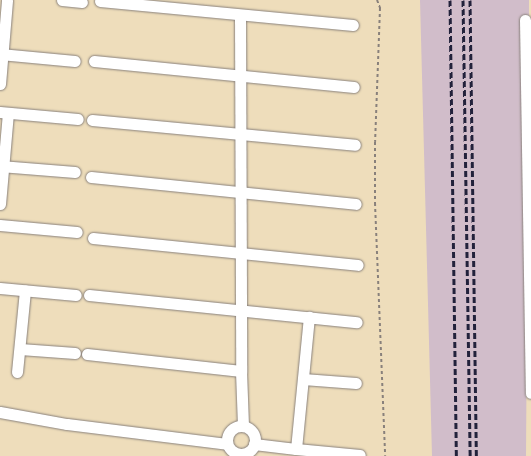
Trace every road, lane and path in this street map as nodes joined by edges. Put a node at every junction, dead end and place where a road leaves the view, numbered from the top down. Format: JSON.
{"nodes":[{"id":1,"x":7,"y":0,"type":"edge"},
{"id":2,"x":62,"y":0,"type":"edge"},
{"id":3,"x":377,"y":0,"type":"edge"},
{"id":4,"x":100,"y":1,"type":"dead end"},
{"id":5,"x":82,"y":2,"type":"dead end"},
{"id":6,"x":240,"y":15,"type":"junction"},
{"id":7,"x":525,"y":20,"type":"dead end"},
{"id":8,"x":353,"y":25,"type":"dead end"},
{"id":9,"x":1,"y":54,"type":"edge"},
{"id":10,"x":75,"y":61,"type":"dead end"},
{"id":11,"x":94,"y":61,"type":"dead end"},
{"id":12,"x":240,"y":75,"type":"junction"},
{"id":13,"x":0,"y":84,"type":"edge"},
{"id":14,"x":354,"y":87,"type":"dead end"},
{"id":15,"x":4,"y":112,"type":"edge"},
{"id":16,"x":78,"y":119,"type":"dead end"},
{"id":17,"x":92,"y":120,"type":"dead end"},
{"id":18,"x":242,"y":136,"type":"junction"},
{"id":19,"x":355,"y":145,"type":"dead end"},
{"id":20,"x":1,"y":166,"type":"edge"},
{"id":21,"x":75,"y":172,"type":"dead end"},
{"id":22,"x":91,"y":177,"type":"dead end"},
{"id":23,"x":242,"y":194,"type":"junction"},
{"id":24,"x":0,"y":204,"type":"edge"},
{"id":25,"x":356,"y":204,"type":"dead end"},
{"id":26,"x":0,"y":225,"type":"edge"},
{"id":27,"x":76,"y":232,"type":"dead end"},
{"id":28,"x":93,"y":238,"type":"dead end"},
{"id":29,"x":242,"y":253,"type":"junction"},
{"id":30,"x":358,"y":265,"type":"dead end"},
{"id":31,"x":0,"y":288,"type":"edge"},
{"id":32,"x":25,"y":290,"type":"junction"},
{"id":33,"x":76,"y":294,"type":"dead end"},
{"id":34,"x":89,"y":295,"type":"dead end"},
{"id":35,"x":242,"y":311,"type":"junction"},
{"id":36,"x":308,"y":317,"type":"junction"},
{"id":37,"x":357,"y":322,"type":"dead end"},
{"id":38,"x":20,"y":349,"type":"junction"},
{"id":39,"x":75,"y":353,"type":"dead end"},
{"id":40,"x":87,"y":354,"type":"dead end"},
{"id":41,"x":241,"y":371,"type":"junction"},
{"id":42,"x":18,"y":372,"type":"dead end"},
{"id":43,"x":303,"y":379,"type":"junction"},
{"id":44,"x":356,"y":383,"type":"dead end"},
{"id":45,"x":531,"y":393,"type":"edge"},
{"id":46,"x":0,"y":412,"type":"edge"},
{"id":47,"x":243,"y":426,"type":"junction"},
{"id":48,"x":227,"y":444,"type":"junction"},
{"id":49,"x":254,"y":444,"type":"junction"},
{"id":50,"x":296,"y":449,"type":"junction"},
{"id":51,"x":360,"y":455,"type":"dead end"},
{"id":52,"x":385,"y":456,"type":"edge"}],
"edges":[{"from":1,"to":9,"type":"street"},
{"from":2,"to":5,"type":"street"},
{"from":3,"to":52,"type":"path"},
{"from":4,"to":6,"type":"street"},
{"from":6,"to":8,"type":"street"},
{"from":6,"to":12,"type":"street"},
{"from":7,"to":45,"type":"street"},
{"from":9,"to":10,"type":"street"},
{"from":9,"to":13,"type":"street"},
{"from":11,"to":12,"type":"street"},
{"from":12,"to":14,"type":"street"},
{"from":12,"to":18,"type":"street"},
{"from":15,"to":16,"type":"street"},
{"from":15,"to":20,"type":"street"},
{"from":17,"to":18,"type":"street"},
{"from":18,"to":19,"type":"street"},
{"from":18,"to":23,"type":"street"},
{"from":20,"to":21,"type":"street"},
{"from":20,"to":24,"type":"street"},
{"from":22,"to":23,"type":"street"},
{"from":23,"to":25,"type":"street"},
{"from":23,"to":29,"type":"street"},
{"from":26,"to":27,"type":"street"},
{"from":28,"to":29,"type":"street"},
{"from":29,"to":30,"type":"street"},
{"from":29,"to":35,"type":"street"},
{"from":31,"to":32,"type":"street"},
{"from":32,"to":33,"type":"street"},
{"from":32,"to":38,"type":"street"},
{"from":34,"to":35,"type":"street"},
{"from":35,"to":36,"type":"street"},
{"from":35,"to":41,"type":"street"},
{"from":36,"to":37,"type":"street"},
{"from":36,"to":43,"type":"street"},
{"from":38,"to":39,"type":"street"},
{"from":38,"to":42,"type":"street"},
{"from":40,"to":41,"type":"street"},
{"from":41,"to":47,"type":"street"},
{"from":43,"to":44,"type":"street"},
{"from":43,"to":50,"type":"street"},
{"from":46,"to":48,"type":"street"},
{"from":47,"to":48,"type":"street"},
{"from":47,"to":49,"type":"street"},
{"from":48,"to":49,"type":"street"},
{"from":49,"to":50,"type":"street"},
{"from":50,"to":51,"type":"street"}]}
